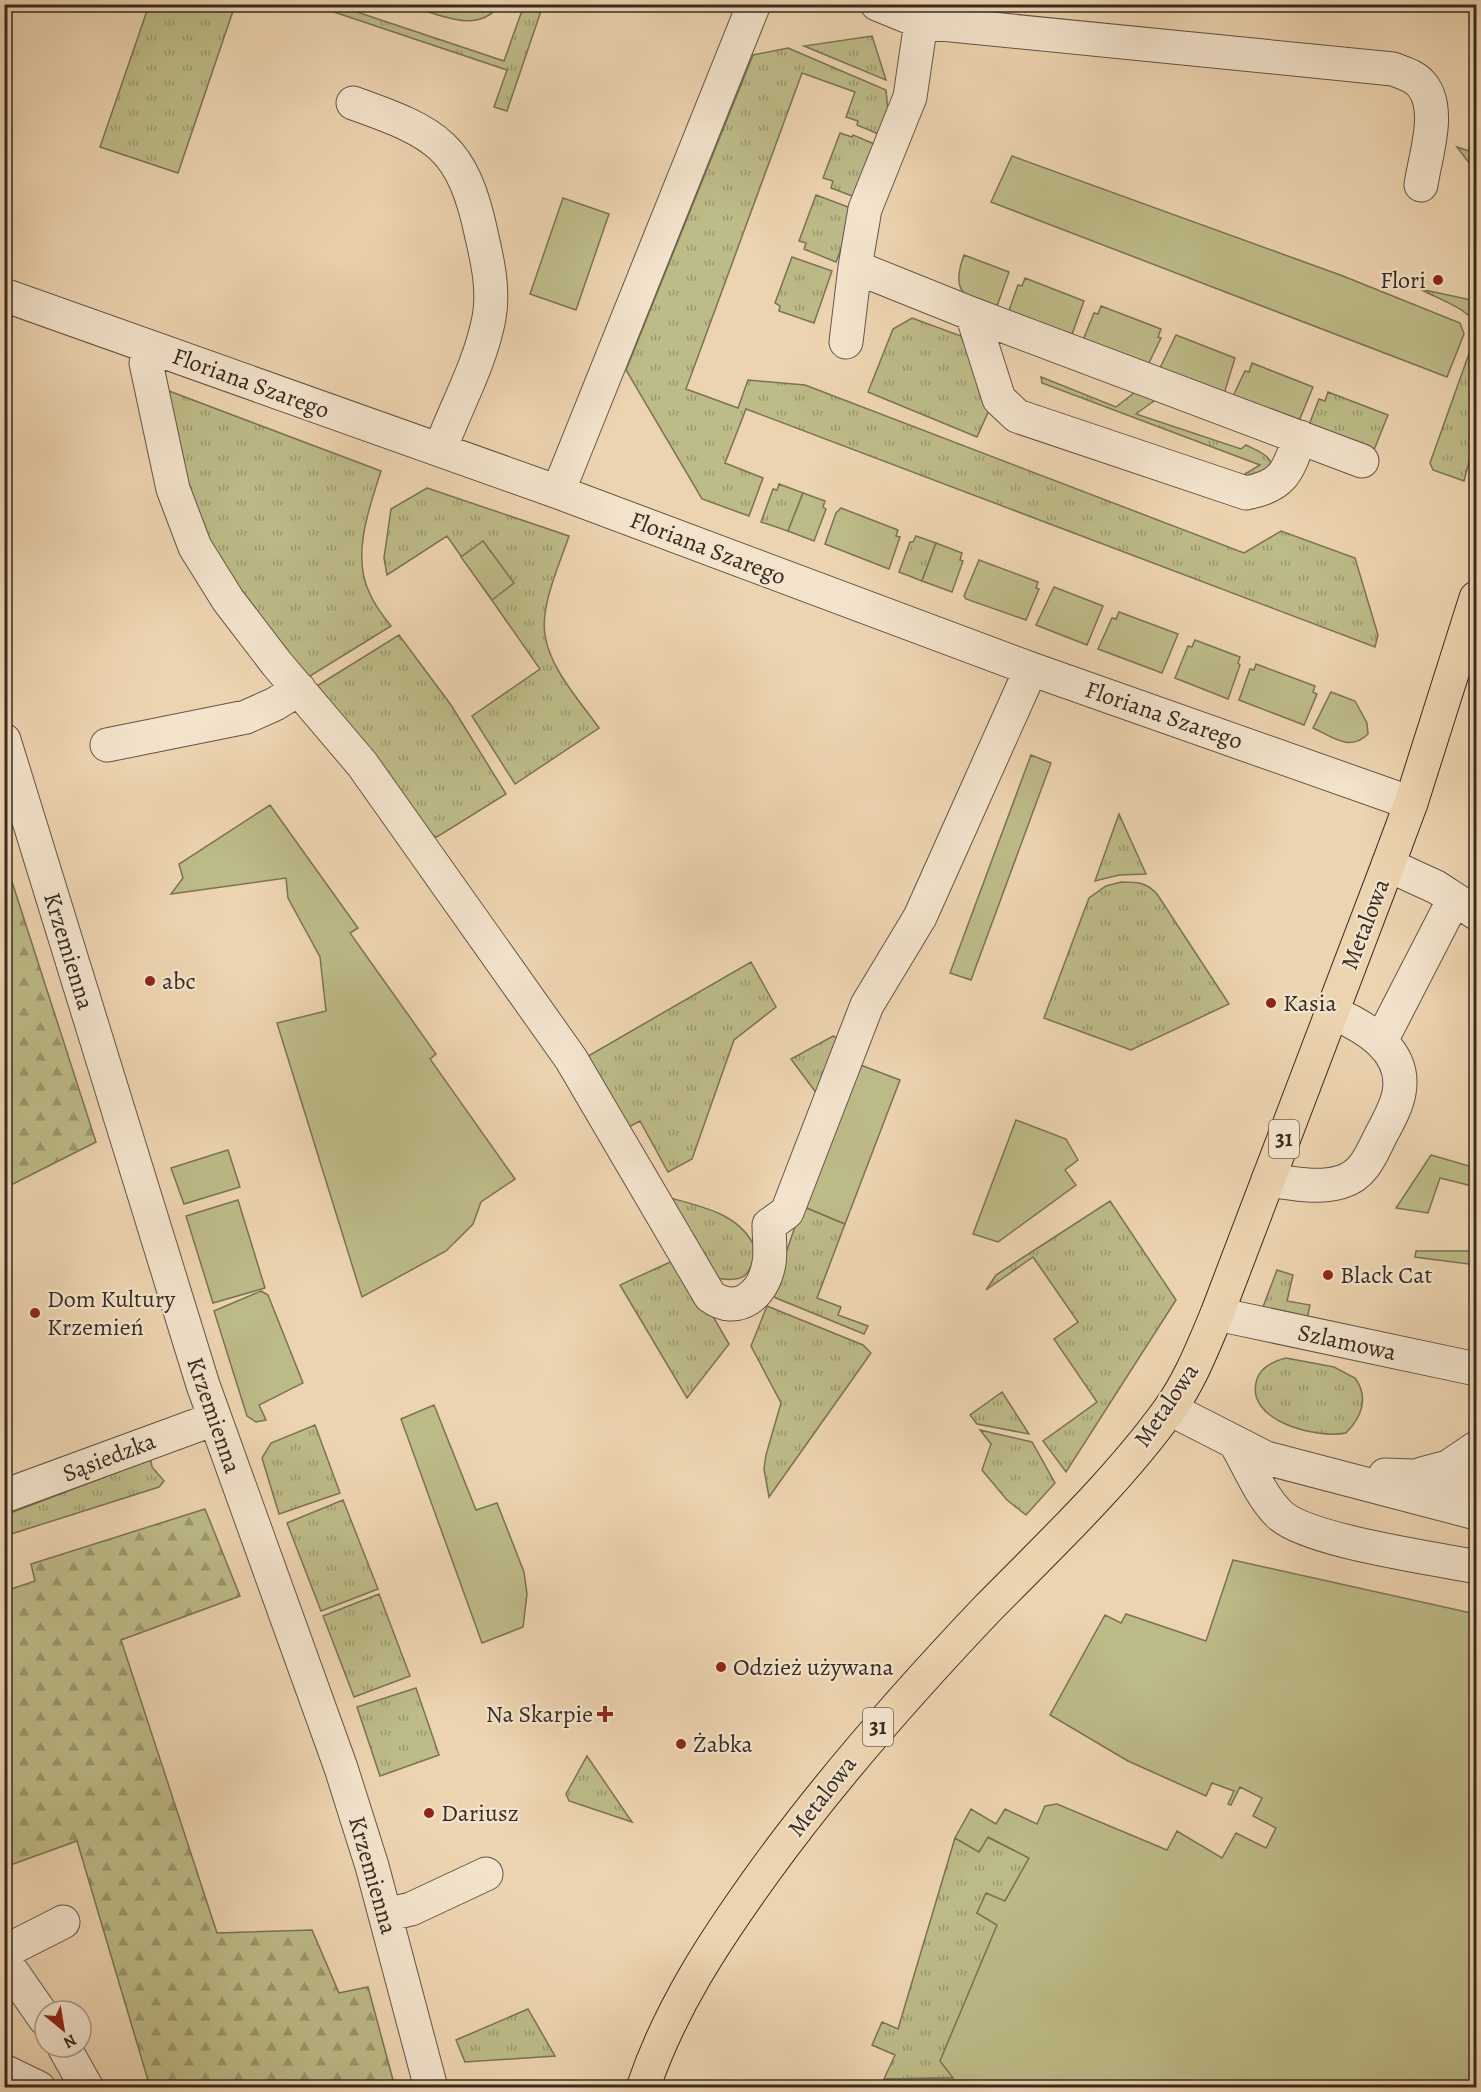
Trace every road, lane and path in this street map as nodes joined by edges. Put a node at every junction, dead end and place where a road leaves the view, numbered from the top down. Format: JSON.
{"nodes":[{"id":1,"x":754,"y":4,"type":"edge"},
{"id":2,"x":877,"y":4,"type":"edge"},
{"id":3,"x":921,"y":22,"type":"junction"},
{"id":4,"x":353,"y":103,"type":"dead end"},
{"id":5,"x":1421,"y":185,"type":"dead end"},
{"id":6,"x":855,"y":267,"type":"junction"},
{"id":7,"x":4,"y":295,"type":"edge"},
{"id":8,"x":972,"y":314,"type":"junction"},
{"id":9,"x":846,"y":342,"type":"dead end"},
{"id":10,"x":150,"y":347,"type":"junction"},
{"id":11,"x":1300,"y":437,"type":"junction"},
{"id":12,"x":440,"y":450,"type":"junction"},
{"id":13,"x":1362,"y":461,"type":"dead end"},
{"id":14,"x":558,"y":492,"type":"junction"},
{"id":15,"x":1476,"y":598,"type":"edge"},
{"id":16,"x":1031,"y":669,"type":"junction"},
{"id":17,"x":299,"y":689,"type":"junction"},
{"id":18,"x":107,"y":745,"type":"dead end"},
{"id":19,"x":6,"y":747,"type":"edge"},
{"id":20,"x":1411,"y":803,"type":"junction"},
{"id":21,"x":1388,"y":865,"type":"junction"},
{"id":22,"x":1465,"y":906,"type":"edge"},
{"id":23,"x":1332,"y":1012,"type":"junction"},
{"id":24,"x":1381,"y":1041,"type":"junction"},
{"id":25,"x":1268,"y":1180,"type":"junction"},
{"id":26,"x":1217,"y":1314,"type":"junction"},
{"id":27,"x":1476,"y":1369,"type":"edge"},
{"id":28,"x":1170,"y":1408,"type":"junction"},
{"id":29,"x":214,"y":1419,"type":"junction"},
{"id":30,"x":1236,"y":1444,"type":"junction"},
{"id":31,"x":1476,"y":1448,"type":"edge"},
{"id":32,"x":1476,"y":1470,"type":"edge"},
{"id":33,"x":1320,"y":1472,"type":"junction"},
{"id":34,"x":1426,"y":1476,"type":"junction"},
{"id":35,"x":1476,"y":1484,"type":"edge"},
{"id":36,"x":4,"y":1496,"type":"edge"},
{"id":37,"x":1476,"y":1513,"type":"edge"},
{"id":38,"x":1476,"y":1567,"type":"edge"},
{"id":39,"x":486,"y":1874,"type":"dead end"},
{"id":40,"x":385,"y":1916,"type":"junction"},
{"id":41,"x":63,"y":1923,"type":"dead end"},
{"id":42,"x":4,"y":1952,"type":"edge"},
{"id":43,"x":4,"y":1960,"type":"edge"},
{"id":44,"x":13,"y":1992,"type":"edge"},
{"id":45,"x":33,"y":2009,"type":"edge"},
{"id":46,"x":71,"y":2059,"type":"edge"},
{"id":47,"x":4,"y":2071,"type":"edge"},
{"id":48,"x":39,"y":2088,"type":"edge"},
{"id":49,"x":87,"y":2088,"type":"edge"},
{"id":50,"x":431,"y":2088,"type":"edge"},
{"id":51,"x":643,"y":2088,"type":"edge"}],
"edges":[{"from":1,"to":14,"type":"street"},
{"from":2,"to":3,"type":"street"},
{"from":3,"to":5,"type":"street"},
{"from":3,"to":6,"type":"street"},
{"from":4,"to":12,"type":"street"},
{"from":6,"to":8,"type":"street"},
{"from":6,"to":9,"type":"street"},
{"from":7,"to":10,"type":"street","name":"Floriana Szarego"},
{"from":8,"to":11,"type":"street"},
{"from":8,"to":11,"type":"street"},
{"from":10,"to":12,"type":"street","name":"Floriana Szarego"},
{"from":10,"to":17,"type":"street"},
{"from":11,"to":13,"type":"street"},
{"from":12,"to":14,"type":"street","name":"Floriana Szarego"},
{"from":14,"to":16,"type":"street","name":"Floriana Szarego"},
{"from":15,"to":20,"type":"main road","name":"Metalowa","number":"31"},
{"from":16,"to":17,"type":"street"},
{"from":16,"to":20,"type":"street","name":"Floriana Szarego"},
{"from":17,"to":18,"type":"street"},
{"from":19,"to":29,"type":"street","name":"Krzemienna"},
{"from":20,"to":21,"type":"main road","name":"Metalowa","number":"31"},
{"from":21,"to":22,"type":"street"},
{"from":21,"to":23,"type":"main road","name":"Metalowa","number":"31"},
{"from":22,"to":24,"type":"street"},
{"from":23,"to":24,"type":"street"},
{"from":23,"to":25,"type":"main road","name":"Metalowa","number":"31"},
{"from":24,"to":25,"type":"street"},
{"from":25,"to":26,"type":"main road","name":"Metalowa","number":"31"},
{"from":26,"to":27,"type":"street","name":"Szlamowa"},
{"from":26,"to":28,"type":"main road","name":"Metalowa","number":"31"},
{"from":28,"to":30,"type":"street"},
{"from":28,"to":51,"type":"main road","name":"Metalowa","number":"31"},
{"from":29,"to":36,"type":"street","name":"Sąsiedzka"},
{"from":29,"to":40,"type":"street","name":"Krzemienna"},
{"from":30,"to":33,"type":"street"},
{"from":30,"to":38,"type":"street"},
{"from":31,"to":34,"type":"street"},
{"from":32,"to":34,"type":"street"},
{"from":33,"to":34,"type":"street"},
{"from":33,"to":37,"type":"street"},
{"from":34,"to":35,"type":"street"},
{"from":39,"to":40,"type":"street"},
{"from":40,"to":50,"type":"street","name":"Krzemienna"},
{"from":41,"to":42,"type":"street"},
{"from":43,"to":44,"type":"street"},
{"from":44,"to":45,"type":"street"},
{"from":46,"to":49,"type":"street"},
{"from":47,"to":48,"type":"street"}]}
